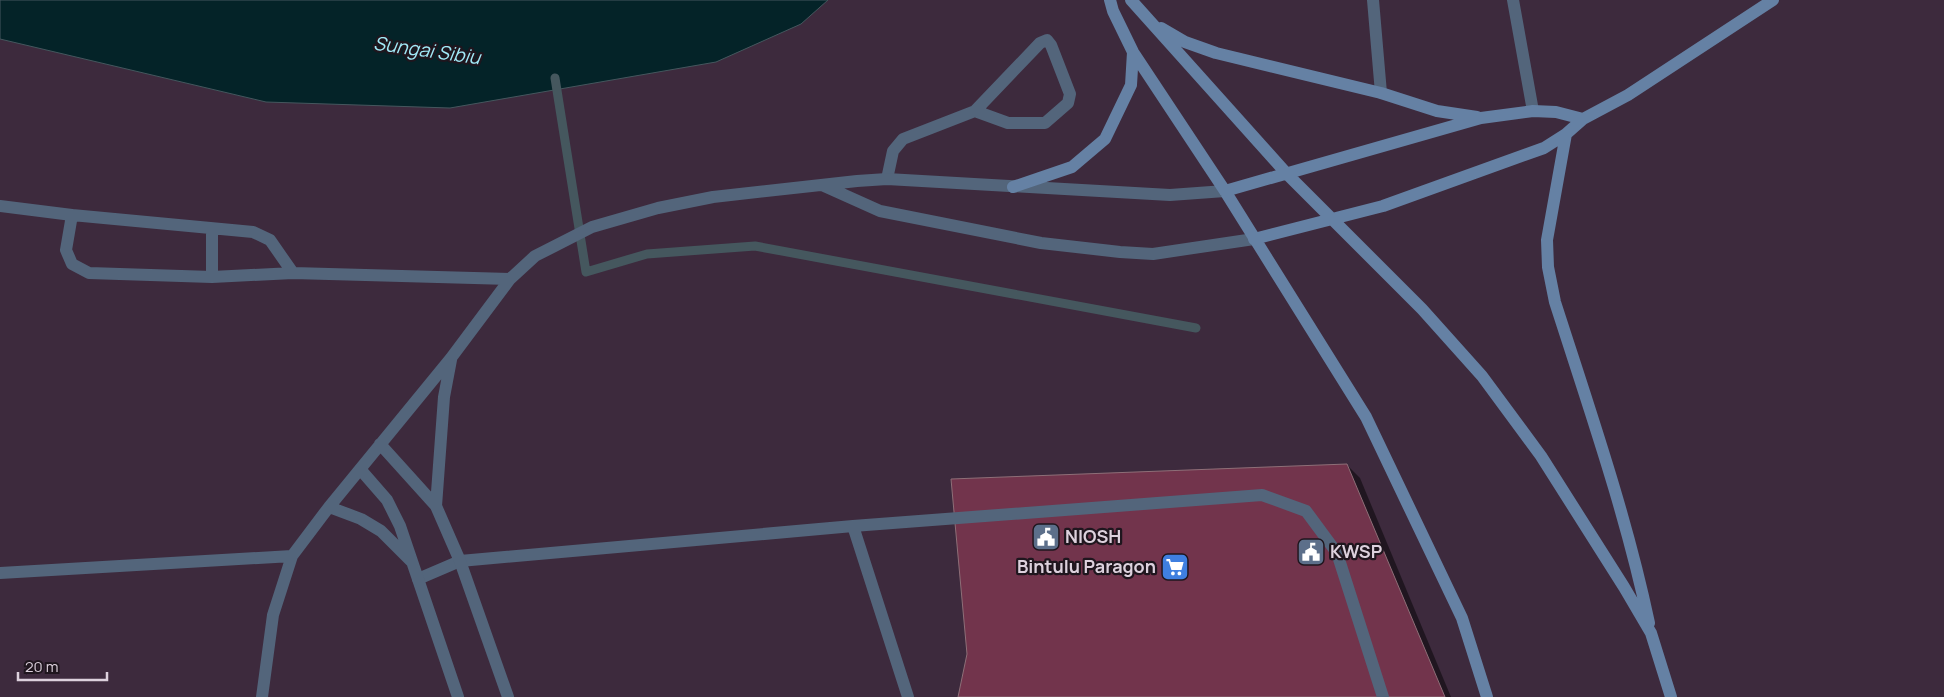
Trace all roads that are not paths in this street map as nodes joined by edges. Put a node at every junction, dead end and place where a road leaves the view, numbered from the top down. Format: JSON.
{"nodes":[{"id":1,"x":1110,"y":0,"type":"edge"},
{"id":2,"x":1131,"y":0,"type":"edge"},
{"id":3,"x":1373,"y":0,"type":"edge"},
{"id":4,"x":1513,"y":0,"type":"edge"},
{"id":5,"x":1773,"y":0,"type":"edge"},
{"id":6,"x":1150,"y":21,"type":"junction"},
{"id":7,"x":1133,"y":52,"type":"junction"},
{"id":8,"x":1381,"y":93,"type":"junction"},
{"id":9,"x":975,"y":111,"type":"junction"},
{"id":10,"x":1533,"y":111,"type":"junction"},
{"id":11,"x":1481,"y":118,"type":"junction"},
{"id":12,"x":1583,"y":118,"type":"junction"},
{"id":13,"x":1566,"y":134,"type":"junction"},
{"id":14,"x":1287,"y":174,"type":"junction"},
{"id":15,"x":887,"y":179,"type":"junction"},
{"id":16,"x":822,"y":185,"type":"junction"},
{"id":17,"x":1013,"y":187,"type":"junction"},
{"id":18,"x":1224,"y":190,"type":"junction"},
{"id":19,"x":0,"y":206,"type":"edge"},
{"id":20,"x":72,"y":215,"type":"junction"},
{"id":21,"x":1332,"y":219,"type":"junction"},
{"id":22,"x":212,"y":229,"type":"junction"},
{"id":23,"x":1254,"y":239,"type":"junction"},
{"id":24,"x":293,"y":273,"type":"junction"},
{"id":25,"x":212,"y":277,"type":"junction"},
{"id":26,"x":510,"y":279,"type":"junction"},
{"id":27,"x":451,"y":358,"type":"junction"},
{"id":28,"x":380,"y":444,"type":"junction"},
{"id":29,"x":360,"y":469,"type":"junction"},
{"id":30,"x":436,"y":506,"type":"junction"},
{"id":31,"x":329,"y":507,"type":"junction"},
{"id":32,"x":853,"y":526,"type":"junction"},
{"id":33,"x":292,"y":556,"type":"junction"},
{"id":34,"x":460,"y":561,"type":"junction"},
{"id":35,"x":414,"y":564,"type":"junction"},
{"id":36,"x":0,"y":573,"type":"edge"},
{"id":37,"x":418,"y":579,"type":"junction"},
{"id":38,"x":1651,"y":633,"type":"junction"},
{"id":39,"x":262,"y":697,"type":"edge"},
{"id":40,"x":458,"y":697,"type":"edge"},
{"id":41,"x":508,"y":697,"type":"edge"},
{"id":42,"x":908,"y":697,"type":"edge"},
{"id":43,"x":1383,"y":697,"type":"edge"},
{"id":44,"x":1487,"y":697,"type":"edge"},
{"id":45,"x":1671,"y":697,"type":"edge"}],
"edges":[{"from":1,"to":7,"type":"main road"},
{"from":2,"to":6,"type":"main road"},
{"from":3,"to":8,"type":"street"},
{"from":4,"to":10,"type":"street"},
{"from":5,"to":12,"type":"main road"},
{"from":6,"to":8,"type":"main road"},
{"from":6,"to":14,"type":"main road"},
{"from":7,"to":17,"type":"main road"},
{"from":7,"to":18,"type":"main road"},
{"from":8,"to":11,"type":"main road"},
{"from":9,"to":9,"type":"street"},
{"from":9,"to":15,"type":"street"},
{"from":10,"to":11,"type":"main road"},
{"from":10,"to":12,"type":"main road"},
{"from":11,"to":14,"type":"main road"},
{"from":12,"to":13,"type":"main road"},
{"from":13,"to":21,"type":"main road"},
{"from":13,"to":38,"type":"main road"},
{"from":14,"to":18,"type":"main road"},
{"from":14,"to":21,"type":"main road"},
{"from":15,"to":16,"type":"street"},
{"from":15,"to":17,"type":"street"},
{"from":16,"to":23,"type":"street"},
{"from":16,"to":26,"type":"street"},
{"from":17,"to":18,"type":"street"},
{"from":18,"to":23,"type":"main road"},
{"from":19,"to":20,"type":"street"},
{"from":20,"to":22,"type":"street"},
{"from":20,"to":25,"type":"street"},
{"from":21,"to":23,"type":"main road"},
{"from":21,"to":38,"type":"main road"},
{"from":22,"to":24,"type":"street"},
{"from":22,"to":25,"type":"street"},
{"from":23,"to":44,"type":"main road"},
{"from":24,"to":25,"type":"street"},
{"from":24,"to":26,"type":"street"},
{"from":26,"to":27,"type":"street"},
{"from":27,"to":28,"type":"street"},
{"from":27,"to":30,"type":"street"},
{"from":28,"to":29,"type":"street"},
{"from":28,"to":30,"type":"street"},
{"from":29,"to":31,"type":"street"},
{"from":29,"to":35,"type":"street"},
{"from":30,"to":34,"type":"street"},
{"from":31,"to":33,"type":"street"},
{"from":31,"to":35,"type":"street"},
{"from":32,"to":34,"type":"street"},
{"from":32,"to":42,"type":"street"},
{"from":32,"to":43,"type":"street"},
{"from":33,"to":36,"type":"street"},
{"from":33,"to":39,"type":"street"},
{"from":34,"to":37,"type":"street"},
{"from":34,"to":41,"type":"street"},
{"from":35,"to":37,"type":"street"},
{"from":37,"to":40,"type":"street"},
{"from":38,"to":45,"type":"main road"}]}
